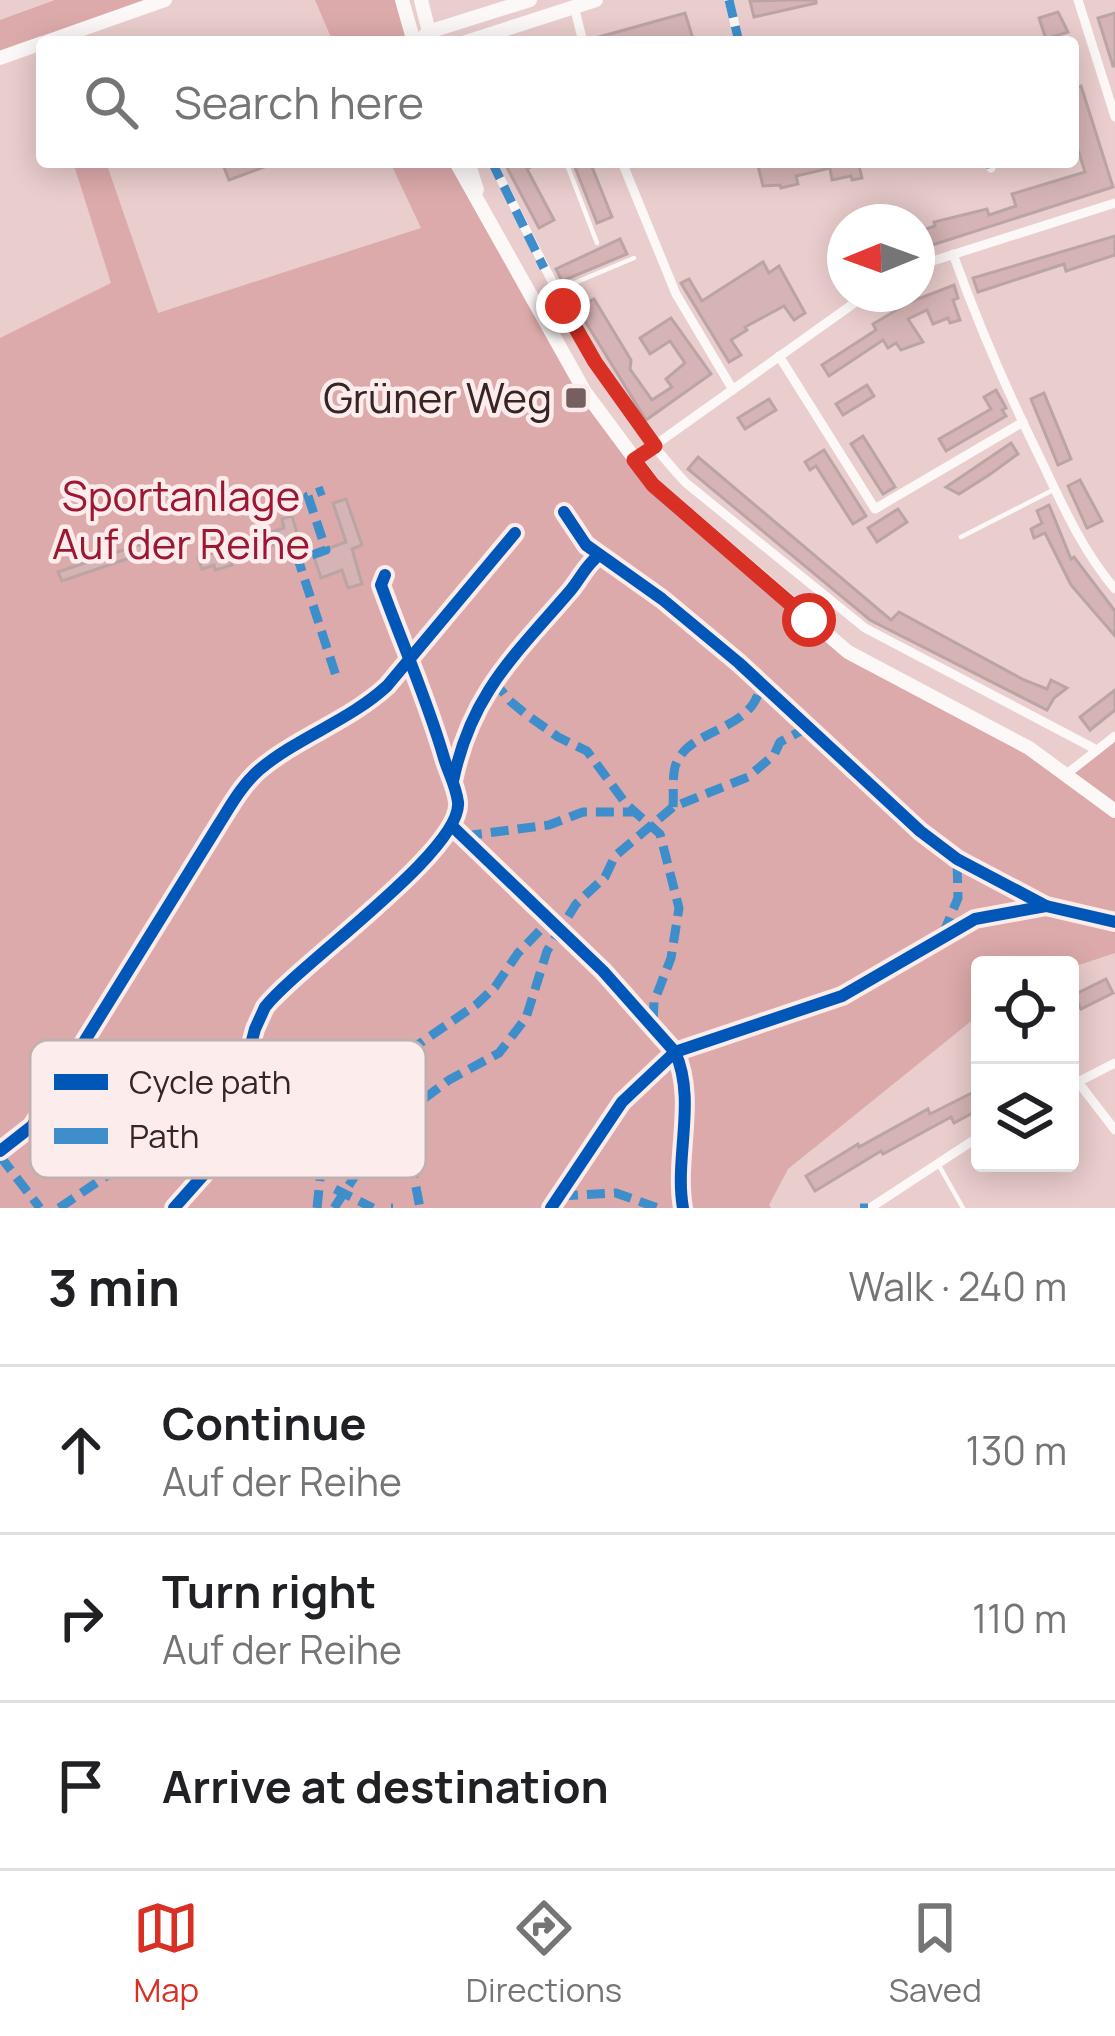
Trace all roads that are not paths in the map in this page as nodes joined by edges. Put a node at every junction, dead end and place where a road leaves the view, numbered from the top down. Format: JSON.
{"nodes":[{"id":1,"x":164,"y":0,"type":"edge"},
{"id":2,"x":402,"y":0,"type":"edge"},
{"id":3,"x":421,"y":0,"type":"edge"},
{"id":4,"x":530,"y":0,"type":"edge"},
{"id":5,"x":596,"y":0,"type":"edge"},
{"id":6,"x":729,"y":0,"type":"edge"},
{"id":7,"x":1078,"y":0,"type":"edge"},
{"id":8,"x":574,"y":7,"type":"junction"},
{"id":9,"x":64,"y":36,"type":"edge"},
{"id":10,"x":421,"y":36,"type":"edge"},
{"id":11,"x":423,"y":36,"type":"edge"},
{"id":12,"x":431,"y":36,"type":"edge"},
{"id":13,"x":485,"y":36,"type":"edge"},
{"id":14,"x":581,"y":36,"type":"edge"},
{"id":15,"x":738,"y":36,"type":"edge"},
{"id":16,"x":36,"y":46,"type":"edge"},
{"id":17,"x":0,"y":58,"type":"edge"},
{"id":18,"x":1115,"y":117,"type":"edge"},
{"id":19,"x":460,"y":168,"type":"edge"},
{"id":20,"x":470,"y":168,"type":"edge"},
{"id":21,"x":495,"y":168,"type":"edge"},
{"id":22,"x":568,"y":168,"type":"edge"},
{"id":23,"x":624,"y":168,"type":"edge"},
{"id":24,"x":1115,"y":203,"type":"edge"},
{"id":25,"x":482,"y":206,"type":"junction"},
{"id":26,"x":597,"y":243,"type":"dead end"},
{"id":27,"x":953,"y":254,"type":"junction"},
{"id":28,"x":634,"y":258,"type":"dead end"},
{"id":29,"x":935,"y":260,"type":"edge"},
{"id":30,"x":555,"y":291,"type":"junction"},
{"id":31,"x":841,"y":312,"type":"edge"},
{"id":32,"x":779,"y":356,"type":"junction"},
{"id":33,"x":733,"y":390,"type":"junction"},
{"id":34,"x":1023,"y":422,"type":"junction"},
{"id":35,"x":655,"y":446,"type":"junction"},
{"id":36,"x":634,"y":460,"type":"junction"},
{"id":37,"x":1055,"y":489,"type":"junction"},
{"id":38,"x":961,"y":537,"type":"dead end"},
{"id":39,"x":1115,"y":589,"type":"edge"},
{"id":40,"x":1115,"y":736,"type":"edge"},
{"id":41,"x":1096,"y":750,"type":"junction"},
{"id":42,"x":1068,"y":773,"type":"junction"},
{"id":43,"x":1115,"y":811,"type":"edge"},
{"id":44,"x":1115,"y":1063,"type":"edge"},
{"id":45,"x":1079,"y":1081,"type":"edge"},
{"id":46,"x":1079,"y":1090,"type":"edge"},
{"id":47,"x":1115,"y":1130,"type":"edge"},
{"id":48,"x":971,"y":1142,"type":"edge"},
{"id":49,"x":938,"y":1162,"type":"junction"},
{"id":50,"x":870,"y":1208,"type":"edge"},
{"id":51,"x":963,"y":1208,"type":"edge"}],
"edges":[{"from":1,"to":9,"type":"main road"},
{"from":2,"to":10,"type":"main road"},
{"from":3,"to":11,"type":"main road"},
{"from":4,"to":12,"type":"main road"},
{"from":5,"to":8,"type":"main road"},
{"from":6,"to":15,"type":"street"},
{"from":7,"to":18,"type":"street"},
{"from":8,"to":13,"type":"main road"},
{"from":8,"to":14,"type":"street"},
{"from":16,"to":17,"type":"main road"},
{"from":19,"to":25,"type":"main road"},
{"from":20,"to":25,"type":"main road"},
{"from":21,"to":30,"type":"street"},
{"from":22,"to":26,"type":"lane"},
{"from":23,"to":33,"type":"street"},
{"from":24,"to":27,"type":"street"},
{"from":25,"to":36,"type":"main road"},
{"from":27,"to":29,"type":"street"},
{"from":27,"to":34,"type":"street"},
{"from":28,"to":30,"type":"lane"},
{"from":30,"to":35,"type":"street"},
{"from":31,"to":32,"type":"street"},
{"from":32,"to":33,"type":"street"},
{"from":32,"to":34,"type":"street"},
{"from":33,"to":35,"type":"street"},
{"from":34,"to":37,"type":"street"},
{"from":35,"to":36,"type":"street"},
{"from":35,"to":41,"type":"street"},
{"from":36,"to":42,"type":"main road"},
{"from":37,"to":38,"type":"lane"},
{"from":37,"to":39,"type":"street"},
{"from":40,"to":41,"type":"street"},
{"from":41,"to":42,"type":"street"},
{"from":42,"to":43,"type":"main road"},
{"from":44,"to":45,"type":"street"},
{"from":46,"to":47,"type":"street"},
{"from":48,"to":49,"type":"street"},
{"from":49,"to":50,"type":"street"},
{"from":49,"to":51,"type":"lane"}]}
